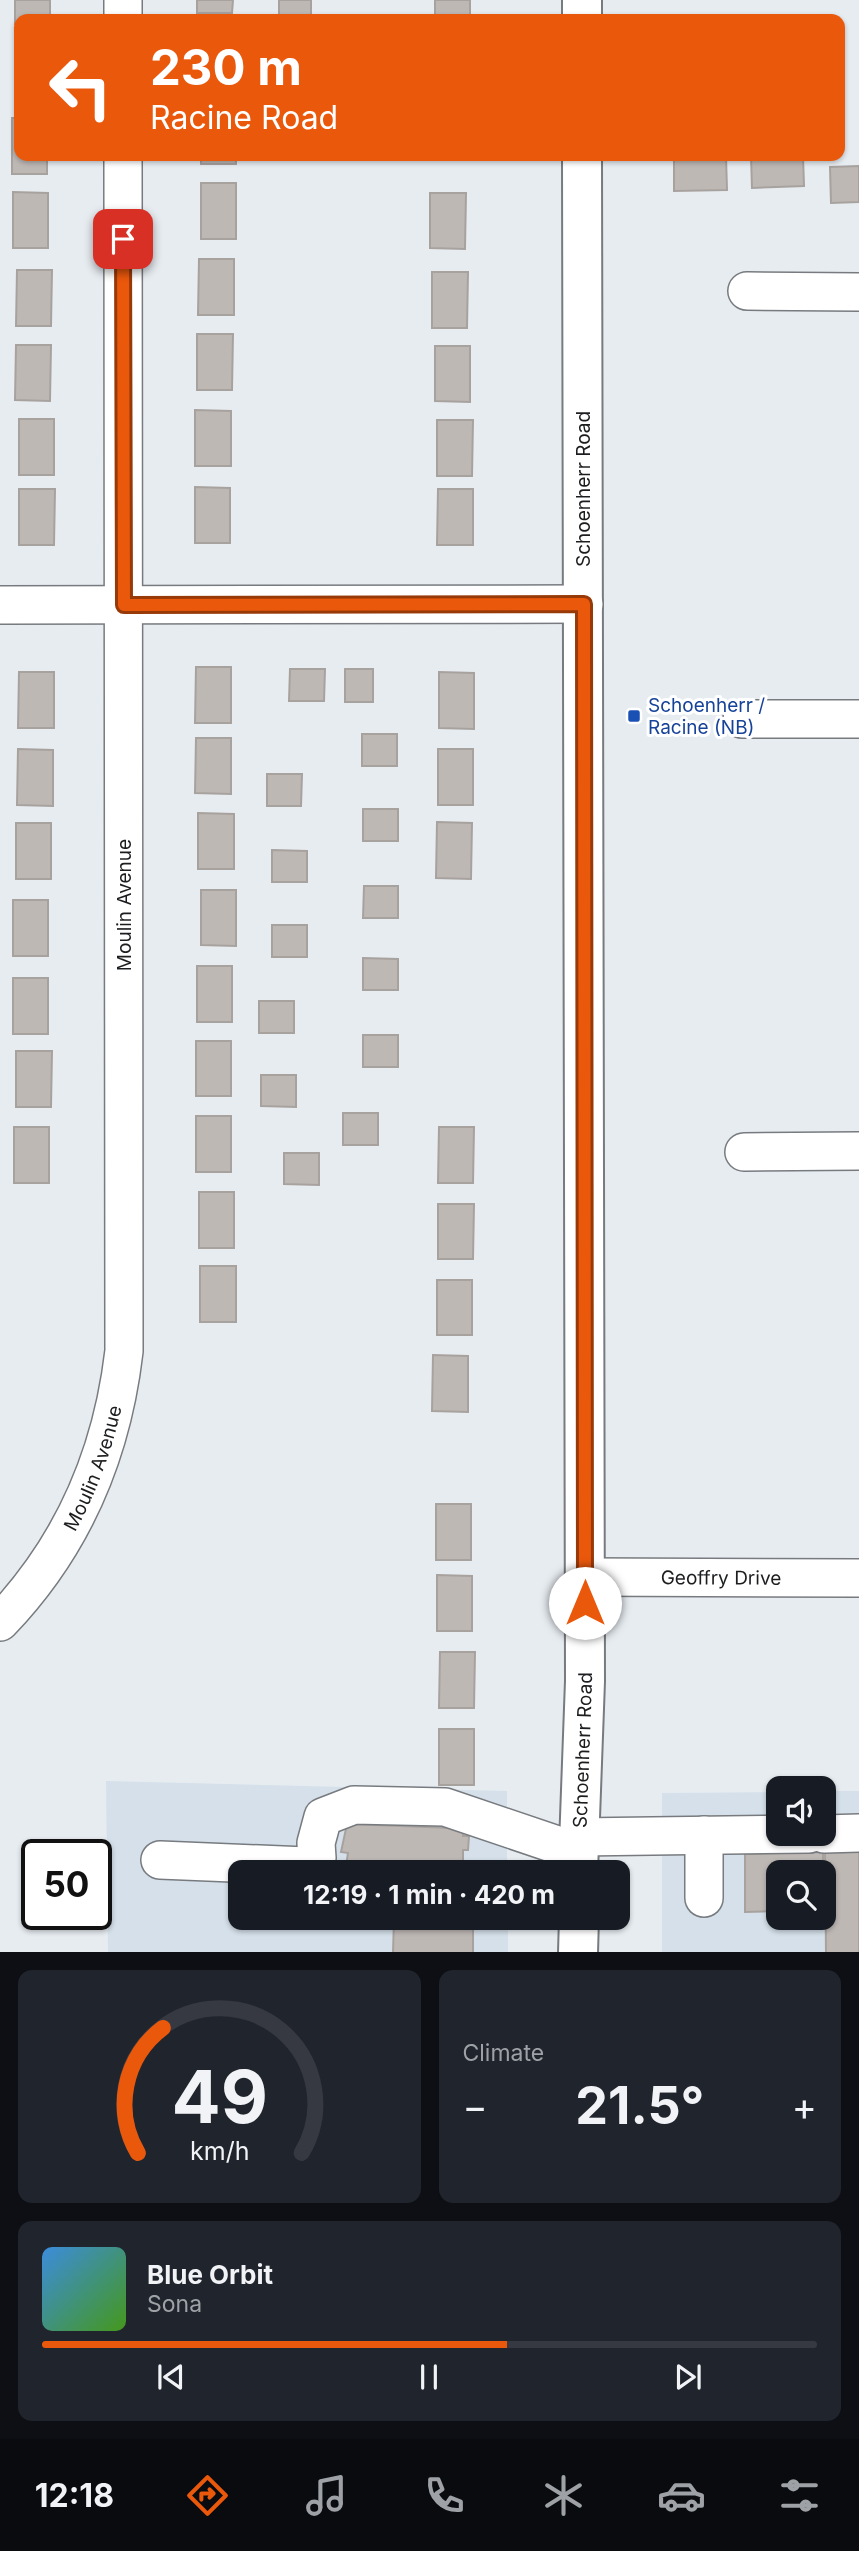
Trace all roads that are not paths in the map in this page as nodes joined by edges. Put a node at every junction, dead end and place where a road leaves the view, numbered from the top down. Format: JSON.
{"nodes":[{"id":1,"x":123,"y":161,"type":"edge"},
{"id":2,"x":582,"y":161,"type":"edge"},
{"id":3,"x":747,"y":292,"type":"dead end"},
{"id":4,"x":859,"y":292,"type":"edge"},
{"id":5,"x":584,"y":604,"type":"junction"},
{"id":6,"x":0,"y":605,"type":"edge"},
{"id":7,"x":124,"y":605,"type":"junction"},
{"id":8,"x":742,"y":719,"type":"dead end"},
{"id":9,"x":859,"y":719,"type":"edge"},
{"id":10,"x":859,"y":1151,"type":"edge"},
{"id":11,"x":744,"y":1152,"type":"dead end"},
{"id":12,"x":585,"y":1577,"type":"junction"},
{"id":13,"x":859,"y":1578,"type":"edge"},
{"id":14,"x":0,"y":1622,"type":"edge"},
{"id":15,"x":859,"y":1833,"type":"edge"},
{"id":16,"x":766,"y":1834,"type":"edge"},
{"id":17,"x":836,"y":1834,"type":"edge"},
{"id":18,"x":704,"y":1835,"type":"junction"},
{"id":19,"x":578,"y":1854,"type":"edge"},
{"id":20,"x":160,"y":1860,"type":"dead end"},
{"id":21,"x":704,"y":1898,"type":"dead end"},
{"id":22,"x":579,"y":1930,"type":"edge"},
{"id":23,"x":578,"y":1952,"type":"edge"}],
"edges":[{"from":1,"to":7,"type":"street","name":"Moulin Avenue"},
{"from":2,"to":5,"type":"main road","name":"Schoenherr Road"},
{"from":3,"to":4,"type":"street"},
{"from":5,"to":7,"type":"street"},
{"from":5,"to":12,"type":"main road","name":"Schoenherr Road"},
{"from":6,"to":7,"type":"street"},
{"from":7,"to":14,"type":"street","name":"Moulin Avenue"},
{"from":8,"to":9,"type":"street"},
{"from":10,"to":11,"type":"street"},
{"from":12,"to":13,"type":"street","name":"Geoffry Drive"},
{"from":12,"to":19,"type":"main road","name":"Schoenherr Road"},
{"from":15,"to":17,"type":"street"},
{"from":16,"to":18,"type":"street"},
{"from":18,"to":19,"type":"street"},
{"from":18,"to":21,"type":"street"},
{"from":19,"to":20,"type":"street"},
{"from":22,"to":23,"type":"main road"}]}
